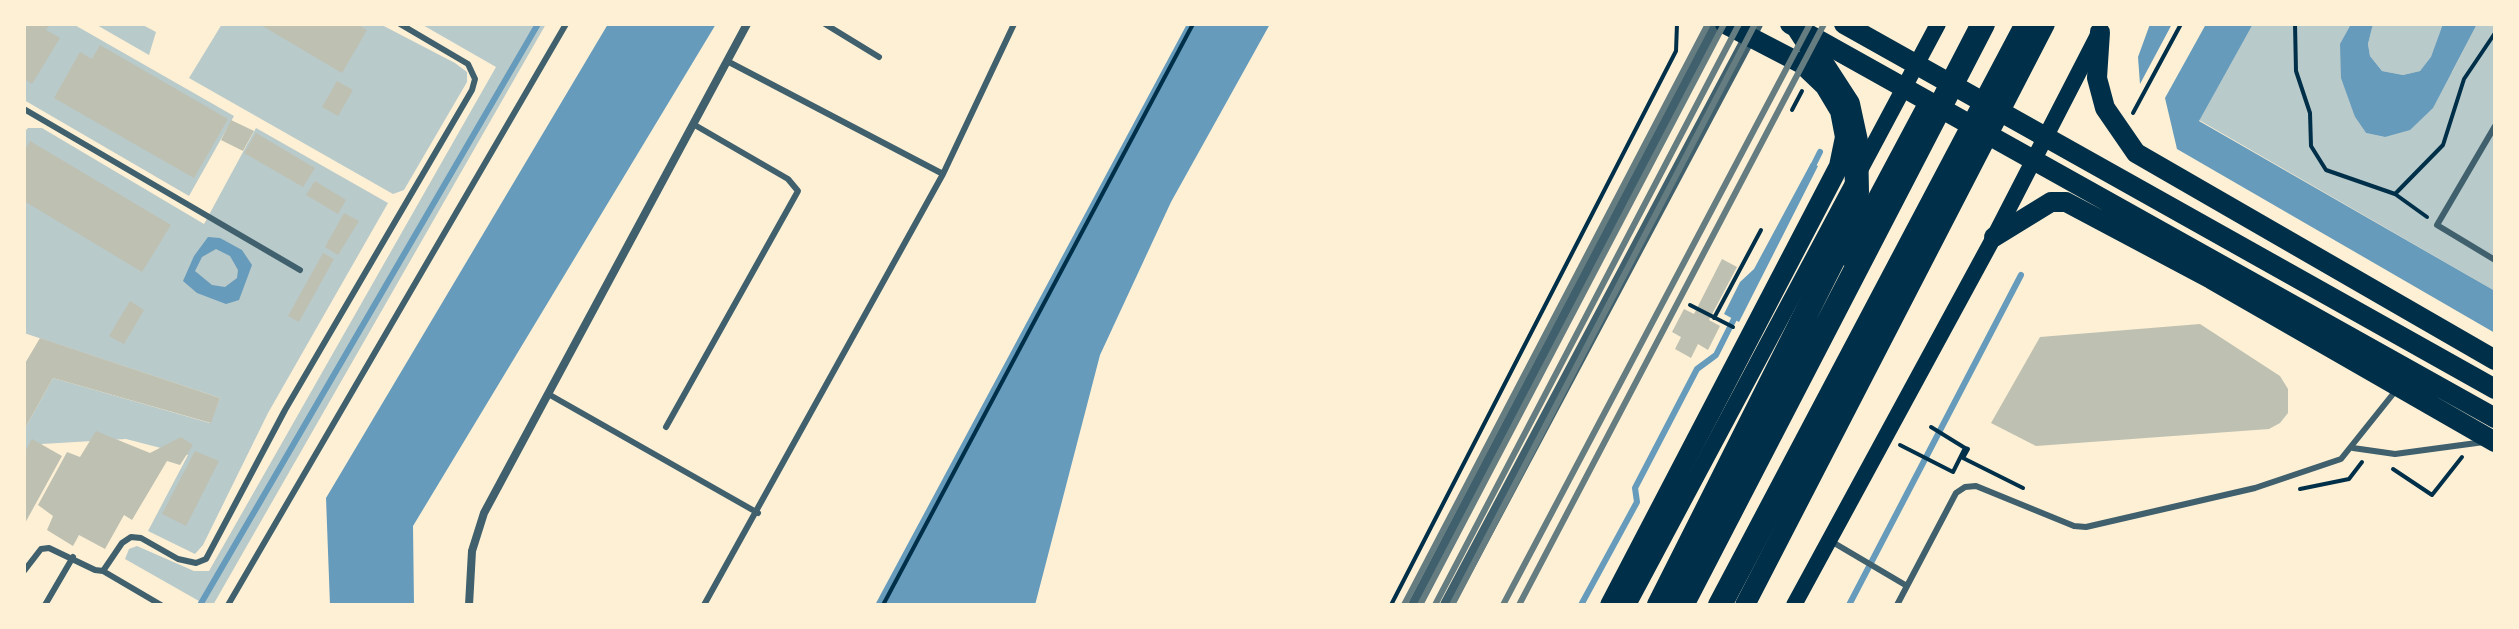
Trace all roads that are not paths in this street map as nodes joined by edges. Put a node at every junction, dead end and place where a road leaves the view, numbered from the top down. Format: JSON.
{"nodes":[{"id":1,"x":400,"y":24,"type":"edge"},
{"id":2,"x":566,"y":24,"type":"edge"},
{"id":3,"x":747,"y":24,"type":"edge"},
{"id":4,"x":825,"y":24,"type":"edge"},
{"id":5,"x":1014,"y":24,"type":"edge"},
{"id":6,"x":1718,"y":24,"type":"edge"},
{"id":7,"x":1725,"y":24,"type":"edge"},
{"id":8,"x":1844,"y":24,"type":"edge"},
{"id":9,"x":1938,"y":24,"type":"edge"},
{"id":10,"x":1971,"y":24,"type":"edge"},
{"id":11,"x":1983,"y":24,"type":"edge"},
{"id":12,"x":2027,"y":24,"type":"edge"},
{"id":13,"x":2045,"y":24,"type":"edge"},
{"id":14,"x":1795,"y":27,"type":"edge"},
{"id":15,"x":2102,"y":28,"type":"edge"},
{"id":16,"x":1752,"y":30,"type":"edge"},
{"id":17,"x":879,"y":57,"type":"dead end"},
{"id":18,"x":727,"y":61,"type":"junction"},
{"id":19,"x":24,"y":109,"type":"edge"},
{"id":20,"x":693,"y":124,"type":"junction"},
{"id":21,"x":2495,"y":126,"type":"edge"},
{"id":22,"x":2136,"y":153,"type":"junction"},
{"id":23,"x":943,"y":174,"type":"junction"},
{"id":24,"x":2118,"y":228,"type":"junction"},
{"id":25,"x":1994,"y":237,"type":"junction"},
{"id":26,"x":2495,"y":260,"type":"edge"},
{"id":27,"x":300,"y":270,"type":"dead end"},
{"id":28,"x":2495,"y":360,"type":"edge"},
{"id":29,"x":2399,"y":387,"type":"junction"},
{"id":30,"x":2495,"y":389,"type":"edge"},
{"id":31,"x":550,"y":395,"type":"junction"},
{"id":32,"x":2495,"y":418,"type":"edge"},
{"id":33,"x":666,"y":427,"type":"dead end"},
{"id":34,"x":2494,"y":441,"type":"edge"},
{"id":35,"x":2353,"y":448,"type":"junction"},
{"id":36,"x":758,"y":513,"type":"junction"},
{"id":37,"x":1829,"y":540,"type":"junction"},
{"id":38,"x":73,"y":557,"type":"junction"},
{"id":39,"x":24,"y":571,"type":"edge"},
{"id":40,"x":103,"y":571,"type":"junction"},
{"id":41,"x":1907,"y":586,"type":"junction"},
{"id":42,"x":45,"y":605,"type":"edge"},
{"id":43,"x":161,"y":605,"type":"edge"},
{"id":44,"x":228,"y":605,"type":"edge"},
{"id":45,"x":469,"y":605,"type":"edge"},
{"id":46,"x":704,"y":605,"type":"edge"},
{"id":47,"x":1415,"y":605,"type":"edge"},
{"id":48,"x":1447,"y":605,"type":"edge"},
{"id":49,"x":1610,"y":605,"type":"edge"},
{"id":50,"x":1628,"y":605,"type":"edge"},
{"id":51,"x":1660,"y":605,"type":"edge"},
{"id":52,"x":1682,"y":605,"type":"edge"},
{"id":53,"x":1720,"y":605,"type":"edge"},
{"id":54,"x":1745,"y":605,"type":"edge"},
{"id":55,"x":1794,"y":605,"type":"edge"},
{"id":56,"x":1897,"y":605,"type":"edge"}],
"edges":[{"from":1,"to":40,"type":"lane"},
{"from":2,"to":44,"type":"lane"},
{"from":3,"to":18,"type":"street"},
{"from":4,"to":17,"type":"lane"},
{"from":5,"to":23,"type":"lane"},
{"from":6,"to":47,"type":"street"},
{"from":7,"to":16,"type":"main road"},
{"from":8,"to":30,"type":"main road"},
{"from":9,"to":50,"type":"main road"},
{"from":10,"to":51,"type":"main road"},
{"from":11,"to":52,"type":"highway"},
{"from":12,"to":53,"type":"highway"},
{"from":13,"to":54,"type":"main road"},
{"from":14,"to":32,"type":"main road"},
{"from":14,"to":51,"type":"highway"},
{"from":15,"to":22,"type":"main road"},
{"from":15,"to":25,"type":"main road"},
{"from":16,"to":48,"type":"street"},
{"from":16,"to":49,"type":"main road"},
{"from":18,"to":20,"type":"street"},
{"from":18,"to":23,"type":"lane"},
{"from":19,"to":27,"type":"lane"},
{"from":20,"to":31,"type":"street"},
{"from":20,"to":33,"type":"lane"},
{"from":21,"to":26,"type":"lane"},
{"from":22,"to":24,"type":"main road"},
{"from":22,"to":28,"type":"main road"},
{"from":23,"to":36,"type":"lane"},
{"from":24,"to":25,"type":"main road"},
{"from":24,"to":29,"type":"main road"},
{"from":25,"to":37,"type":"main road"},
{"from":29,"to":34,"type":"main road"},
{"from":29,"to":35,"type":"lane"},
{"from":31,"to":36,"type":"lane"},
{"from":31,"to":45,"type":"street"},
{"from":34,"to":35,"type":"lane"},
{"from":35,"to":41,"type":"lane"},
{"from":36,"to":46,"type":"lane"},
{"from":37,"to":41,"type":"lane"},
{"from":37,"to":55,"type":"main road"},
{"from":38,"to":39,"type":"lane"},
{"from":38,"to":40,"type":"lane"},
{"from":38,"to":42,"type":"lane"},
{"from":40,"to":43,"type":"lane"},
{"from":41,"to":56,"type":"lane"}]}
